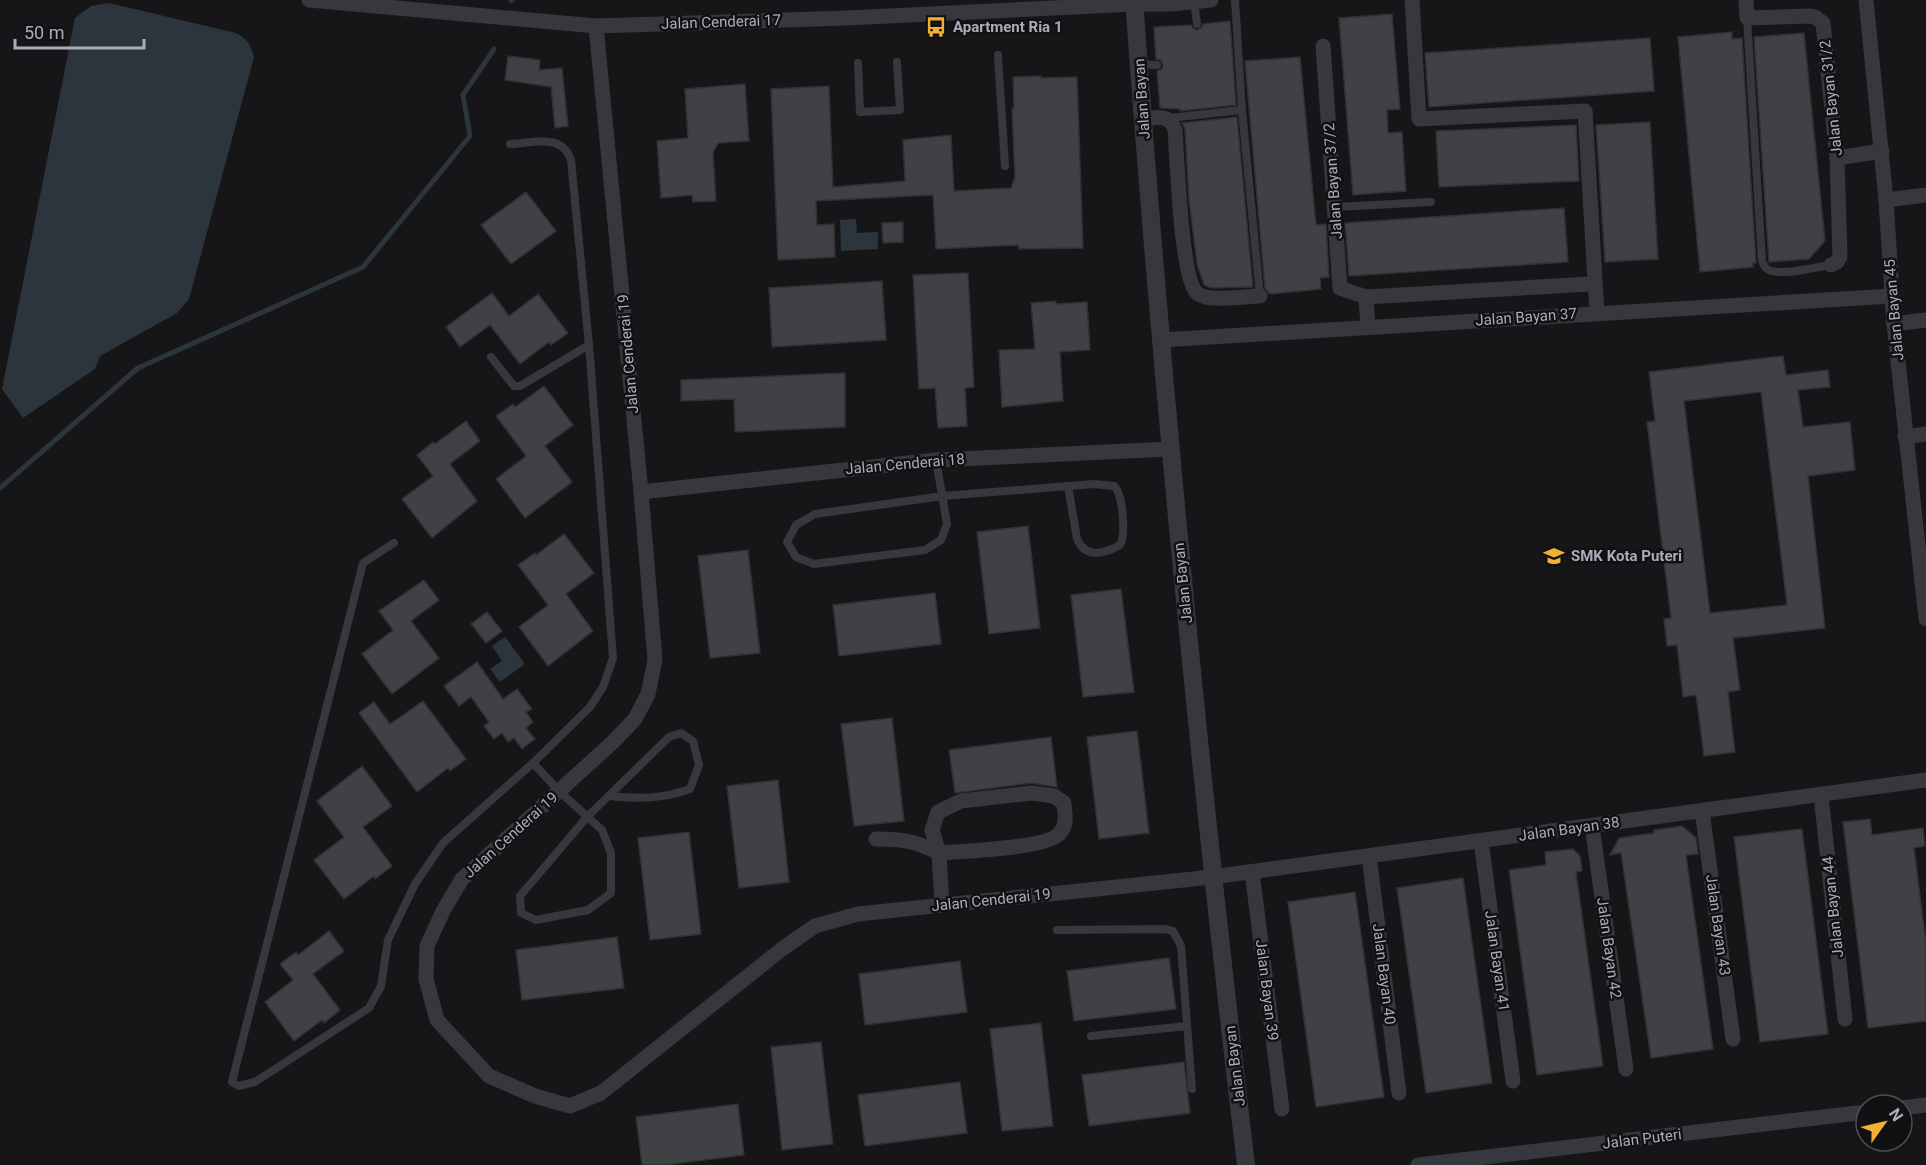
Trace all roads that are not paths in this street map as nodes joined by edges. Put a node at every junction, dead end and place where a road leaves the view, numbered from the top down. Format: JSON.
{"nodes":[{"id":1,"x":309,"y":0,"type":"edge"},
{"id":2,"x":1211,"y":0,"type":"edge"},
{"id":3,"x":1235,"y":0,"type":"edge"},
{"id":4,"x":1412,"y":0,"type":"edge"},
{"id":5,"x":1746,"y":0,"type":"edge"},
{"id":6,"x":1866,"y":0,"type":"edge"},
{"id":7,"x":1194,"y":1,"type":"edge"},
{"id":8,"x":1134,"y":2,"type":"edge"},
{"id":9,"x":1171,"y":2,"type":"edge"},
{"id":10,"x":1087,"y":3,"type":"edge"},
{"id":11,"x":1747,"y":18,"type":"junction"},
{"id":12,"x":1197,"y":24,"type":"dead end"},
{"id":13,"x":596,"y":26,"type":"junction"},
{"id":14,"x":1323,"y":46,"type":"dead end"},
{"id":15,"x":998,"y":55,"type":"dead end"},
{"id":16,"x":897,"y":62,"type":"dead end"},
{"id":17,"x":858,"y":63,"type":"dead end"},
{"id":18,"x":1242,"y":110,"type":"junction"},
{"id":19,"x":1167,"y":118,"type":"junction"},
{"id":20,"x":1143,"y":119,"type":"junction"},
{"id":21,"x":510,"y":144,"type":"dead end"},
{"id":22,"x":1882,"y":151,"type":"junction"},
{"id":23,"x":1837,"y":158,"type":"junction"},
{"id":24,"x":1005,"y":166,"type":"dead end"},
{"id":25,"x":1926,"y":195,"type":"edge"},
{"id":26,"x":1886,"y":200,"type":"junction"},
{"id":27,"x":1431,"y":202,"type":"dead end"},
{"id":28,"x":1335,"y":207,"type":"junction"},
{"id":29,"x":1831,"y":266,"type":"joint"},
{"id":30,"x":1590,"y":284,"type":"dead end"},
{"id":31,"x":1260,"y":296,"type":"joint"},
{"id":32,"x":1892,"y":296,"type":"junction"},
{"id":33,"x":1366,"y":297,"type":"junction"},
{"id":34,"x":1597,"y":313,"type":"junction"},
{"id":35,"x":1926,"y":320,"type":"edge"},
{"id":36,"x":1894,"y":324,"type":"junction"},
{"id":37,"x":1368,"y":327,"type":"junction"},
{"id":38,"x":1161,"y":340,"type":"junction"},
{"id":39,"x":589,"y":345,"type":"junction"},
{"id":40,"x":491,"y":357,"type":"dead end"},
{"id":41,"x":1926,"y":434,"type":"edge"},
{"id":42,"x":1905,"y":437,"type":"junction"},
{"id":43,"x":1170,"y":449,"type":"junction"},
{"id":44,"x":936,"y":460,"type":"junction"},
{"id":45,"x":1068,"y":486,"type":"junction"},
{"id":46,"x":641,"y":492,"type":"junction"},
{"id":47,"x":944,"y":496,"type":"junction"},
{"id":48,"x":394,"y":543,"type":"dead end"},
{"id":49,"x":1922,"y":552,"type":"edge"},
{"id":50,"x":1926,"y":620,"type":"edge"},
{"id":51,"x":533,"y":763,"type":"junction"},
{"id":52,"x":1926,"y":780,"type":"edge"},
{"id":53,"x":559,"y":791,"type":"junction"},
{"id":54,"x":1821,"y":795,"type":"junction"},
{"id":55,"x":609,"y":796,"type":"junction"},
{"id":56,"x":1702,"y":811,"type":"junction"},
{"id":57,"x":587,"y":817,"type":"junction"},
{"id":58,"x":1592,"y":826,"type":"junction"},
{"id":59,"x":876,"y":839,"type":"dead end"},
{"id":60,"x":1481,"y":841,"type":"junction"},
{"id":61,"x":939,"y":853,"type":"junction"},
{"id":62,"x":1369,"y":856,"type":"junction"},
{"id":63,"x":1252,"y":872,"type":"junction"},
{"id":64,"x":1212,"y":877,"type":"junction"},
{"id":65,"x":942,"y":905,"type":"junction"},
{"id":66,"x":1057,"y":930,"type":"dead end"},
{"id":67,"x":1845,"y":1018,"type":"dead end"},
{"id":68,"x":1187,"y":1026,"type":"junction"},
{"id":69,"x":1091,"y":1036,"type":"dead end"},
{"id":70,"x":1733,"y":1039,"type":"dead end"},
{"id":71,"x":1626,"y":1069,"type":"dead end"},
{"id":72,"x":1513,"y":1081,"type":"dead end"},
{"id":73,"x":1192,"y":1089,"type":"dead end"},
{"id":74,"x":1399,"y":1093,"type":"dead end"},
{"id":75,"x":1282,"y":1109,"type":"dead end"},
{"id":76,"x":1854,"y":1113,"type":"edge"},
{"id":77,"x":1246,"y":1165,"type":"edge"},
{"id":78,"x":1418,"y":1165,"type":"edge"}],
"edges":[{"from":1,"to":13,"type":"street","name":"Jalan Cenderai 17"},
{"from":2,"to":7,"type":"street","name":"Jalan Cenderai 17"},
{"from":3,"to":18,"type":"lane"},
{"from":4,"to":34,"type":"street"},
{"from":5,"to":11,"type":"street"},
{"from":6,"to":22,"type":"street","name":"Jalan Bayan 45"},
{"from":7,"to":9,"type":"street","name":"Jalan Cenderai 17"},
{"from":7,"to":12,"type":"lane"},
{"from":8,"to":9,"type":"street","name":"Jalan Cenderai 17"},
{"from":8,"to":10,"type":"street","name":"Jalan Cenderai 17"},
{"from":8,"to":20,"type":"street","name":"Jalan Bayan"},
{"from":10,"to":13,"type":"street","name":"Jalan Cenderai 17"},
{"from":11,"to":23,"type":"street","name":"Jalan Bayan 31/2"},
{"from":11,"to":29,"type":"lane"},
{"from":13,"to":46,"type":"street","name":"Jalan Cenderai 19"},
{"from":14,"to":28,"type":"street","name":"Jalan Bayan 37/2"},
{"from":15,"to":24,"type":"lane"},
{"from":16,"to":17,"type":"lane"},
{"from":18,"to":19,"type":"lane"},
{"from":18,"to":31,"type":"lane"},
{"from":19,"to":20,"type":"street"},
{"from":19,"to":31,"type":"street"},
{"from":20,"to":38,"type":"street","name":"Jalan Bayan"},
{"from":21,"to":39,"type":"lane"},
{"from":22,"to":23,"type":"street"},
{"from":22,"to":26,"type":"street","name":"Jalan Bayan 45"},
{"from":23,"to":29,"type":"street","name":"Jalan Bayan 31/2"},
{"from":25,"to":26,"type":"street"},
{"from":26,"to":32,"type":"street","name":"Jalan Bayan 45"},
{"from":27,"to":28,"type":"lane"},
{"from":28,"to":33,"type":"street","name":"Jalan Bayan 37/2"},
{"from":30,"to":33,"type":"street"},
{"from":32,"to":34,"type":"street","name":"Jalan Bayan 37"},
{"from":32,"to":36,"type":"street","name":"Jalan Bayan 45"},
{"from":33,"to":37,"type":"street"},
{"from":34,"to":37,"type":"street","name":"Jalan Bayan 37"},
{"from":35,"to":36,"type":"street"},
{"from":36,"to":42,"type":"street","name":"Jalan Bayan 45"},
{"from":37,"to":38,"type":"street","name":"Jalan Bayan 37"},
{"from":38,"to":43,"type":"street","name":"Jalan Bayan"},
{"from":39,"to":40,"type":"lane"},
{"from":39,"to":51,"type":"lane"},
{"from":41,"to":42,"type":"street"},
{"from":42,"to":49,"type":"street","name":"Jalan Bayan 45"},
{"from":43,"to":44,"type":"street","name":"Jalan Cenderai 18"},
{"from":43,"to":64,"type":"street","name":"Jalan Bayan"},
{"from":44,"to":46,"type":"street","name":"Jalan Cenderai 18"},
{"from":44,"to":47,"type":"lane"},
{"from":45,"to":45,"type":"lane"},
{"from":45,"to":47,"type":"lane"},
{"from":46,"to":53,"type":"street","name":"Jalan Cenderai 19"},
{"from":47,"to":47,"type":"lane"},
{"from":48,"to":51,"type":"lane"},
{"from":49,"to":50,"type":"street","name":"Jalan Bayan 45"},
{"from":51,"to":53,"type":"lane"},
{"from":52,"to":54,"type":"street","name":"Jalan Bayan 38"},
{"from":53,"to":57,"type":"lane"},
{"from":53,"to":65,"type":"street","name":"Jalan Cenderai 19"},
{"from":54,"to":56,"type":"street","name":"Jalan Bayan 38"},
{"from":54,"to":67,"type":"street","name":"Jalan Bayan 44"},
{"from":55,"to":55,"type":"lane"},
{"from":55,"to":57,"type":"lane"},
{"from":56,"to":58,"type":"street","name":"Jalan Bayan 38"},
{"from":56,"to":70,"type":"street","name":"Jalan Bayan 43"},
{"from":57,"to":57,"type":"lane"},
{"from":58,"to":60,"type":"street","name":"Jalan Bayan 38"},
{"from":58,"to":71,"type":"street","name":"Jalan Bayan 42"},
{"from":59,"to":61,"type":"street"},
{"from":60,"to":62,"type":"street","name":"Jalan Bayan 38"},
{"from":60,"to":72,"type":"street","name":"Jalan Bayan 41"},
{"from":61,"to":61,"type":"street"},
{"from":61,"to":65,"type":"street"},
{"from":62,"to":63,"type":"street","name":"Jalan Bayan 38"},
{"from":62,"to":74,"type":"street","name":"Jalan Bayan 40"},
{"from":63,"to":64,"type":"street","name":"Jalan Bayan 38"},
{"from":63,"to":75,"type":"street","name":"Jalan Bayan 39"},
{"from":64,"to":65,"type":"street","name":"Jalan Cenderai 19"},
{"from":64,"to":77,"type":"street","name":"Jalan Bayan"},
{"from":66,"to":68,"type":"lane"},
{"from":68,"to":69,"type":"lane"},
{"from":68,"to":73,"type":"lane"},
{"from":76,"to":78,"type":"street","name":"Jalan Puteri"}]}
